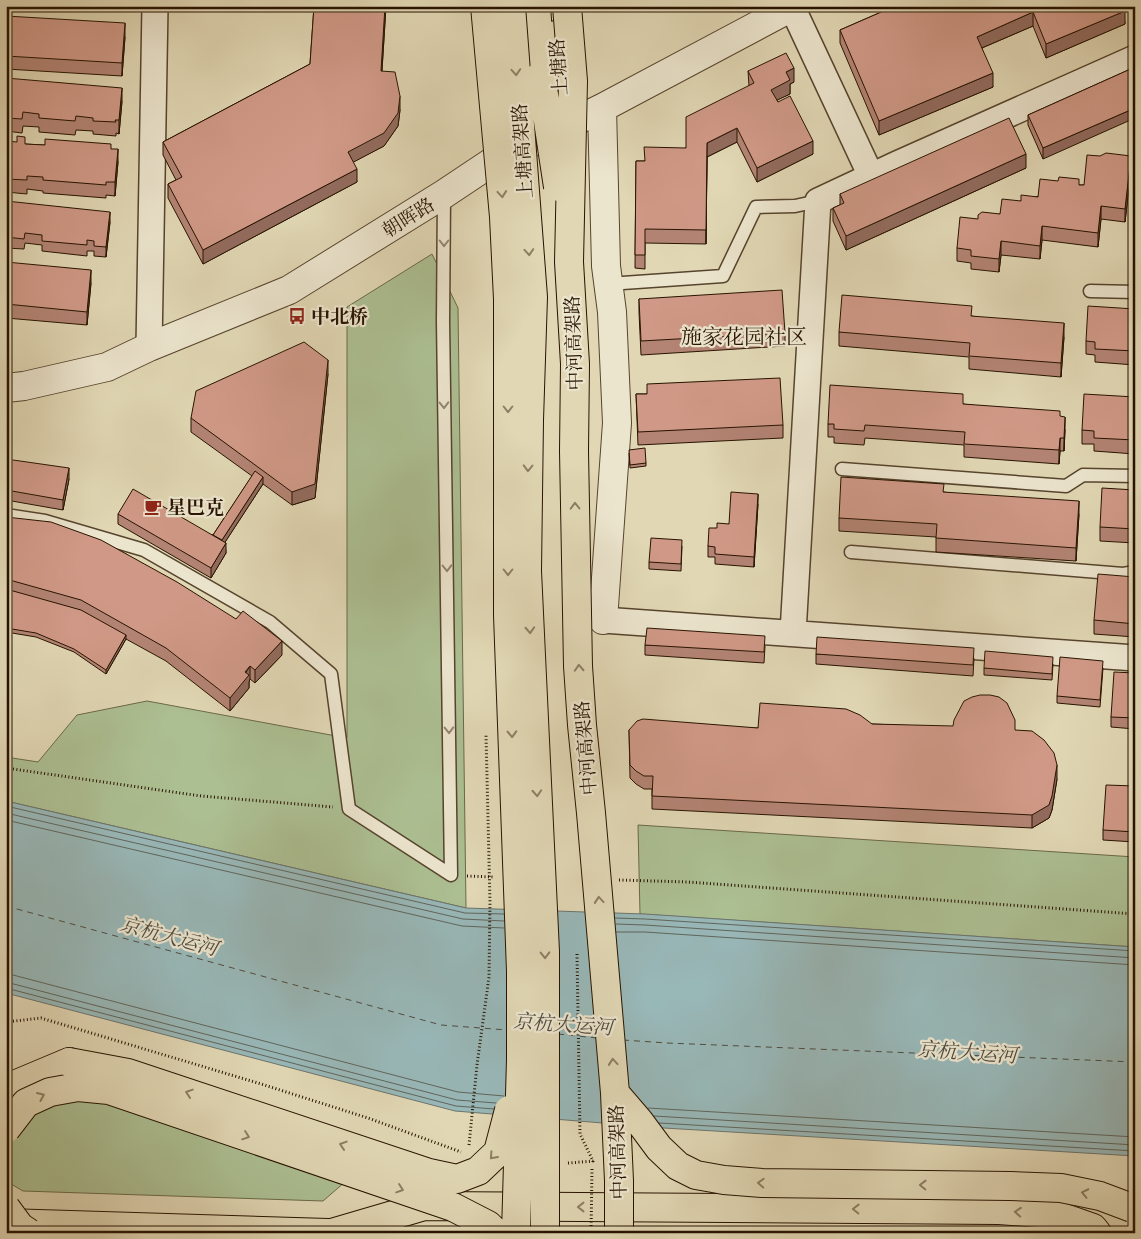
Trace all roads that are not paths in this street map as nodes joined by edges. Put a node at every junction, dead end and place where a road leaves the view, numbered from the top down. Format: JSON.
{"nodes":[{"id":1,"x":155,"y":6,"type":"edge"},
{"id":2,"x":485,"y":6,"type":"edge"},
{"id":3,"x":495,"y":6,"type":"edge"},
{"id":4,"x":511,"y":6,"type":"edge"},
{"id":5,"x":536,"y":6,"type":"edge"},
{"id":6,"x":554,"y":6,"type":"edge"},
{"id":7,"x":567,"y":6,"type":"edge"},
{"id":8,"x":793,"y":7,"type":"edge"},
{"id":9,"x":1135,"y":58,"type":"edge"},
{"id":10,"x":602,"y":108,"type":"junction"},
{"id":11,"x":562,"y":128,"type":"junction"},
{"id":12,"x":492,"y":162,"type":"junction"},
{"id":13,"x":870,"y":176,"type":"junction"},
{"id":14,"x":444,"y":194,"type":"junction"},
{"id":15,"x":818,"y":201,"type":"junction"},
{"id":16,"x":569,"y":262,"type":"junction"},
{"id":17,"x":608,"y":284,"type":"junction"},
{"id":18,"x":1090,"y":291,"type":"dead end"},
{"id":19,"x":1135,"y":292,"type":"edge"},
{"id":20,"x":532,"y":297,"type":"junction"},
{"id":21,"x":149,"y":347,"type":"junction"},
{"id":22,"x":508,"y":378,"type":"junction"},
{"id":23,"x":6,"y":388,"type":"edge"},
{"id":24,"x":842,"y":469,"type":"dead end"},
{"id":25,"x":1135,"y":476,"type":"edge"},
{"id":26,"x":6,"y":515,"type":"edge"},
{"id":27,"x":851,"y":552,"type":"dead end"},
{"id":28,"x":1135,"y":572,"type":"edge"},
{"id":29,"x":603,"y":620,"type":"joint"},
{"id":30,"x":794,"y":634,"type":"junction"},
{"id":31,"x":1135,"y":658,"type":"edge"},
{"id":32,"x":521,"y":1060,"type":"junction"},
{"id":33,"x":69,"y":1062,"type":"junction"},
{"id":34,"x":6,"y":1074,"type":"edge"},
{"id":35,"x":6,"y":1092,"type":"edge"},
{"id":36,"x":615,"y":1093,"type":"junction"},
{"id":37,"x":6,"y":1129,"type":"edge"},
{"id":38,"x":6,"y":1208,"type":"edge"},
{"id":39,"x":1133,"y":1208,"type":"edge"},
{"id":40,"x":6,"y":1223,"type":"edge"},
{"id":41,"x":29,"y":1233,"type":"edge"},
{"id":42,"x":328,"y":1233,"type":"edge"},
{"id":43,"x":332,"y":1233,"type":"edge"},
{"id":44,"x":496,"y":1233,"type":"edge"},
{"id":45,"x":516,"y":1233,"type":"edge"},
{"id":46,"x":545,"y":1233,"type":"edge"},
{"id":47,"x":619,"y":1233,"type":"edge"},
{"id":48,"x":1097,"y":1233,"type":"edge"}],
"edges":[{"from":1,"to":21,"type":"street"},
{"from":2,"to":22,"type":"main road","one_way":true,"bridge":true},
{"from":3,"to":12,"type":"main road"},
{"from":4,"to":20,"type":"main road","name":"上塘高架路","one_way":true,"bridge":true},
{"from":5,"to":16,"type":"main road","name":"上塘高架路","bridge":true},
{"from":6,"to":11,"type":"main road","name":"上塘路"},
{"from":7,"to":16,"type":"main road","bridge":true},
{"from":8,"to":10,"type":"street","name":"朝晖路"},
{"from":8,"to":13,"type":"street"},
{"from":9,"to":13,"type":"street"},
{"from":10,"to":11,"type":"street","name":"朝晖路"},
{"from":10,"to":17,"type":"street"},
{"from":11,"to":12,"type":"street","name":"朝晖路"},
{"from":12,"to":14,"type":"street","name":"朝晖路"},
{"from":13,"to":15,"type":"street"},
{"from":14,"to":21,"type":"street","name":"朝晖路"},
{"from":14,"to":26,"type":"lane","one_way":true},
{"from":15,"to":17,"type":"lane"},
{"from":15,"to":30,"type":"street"},
{"from":36,"to":16,"type":"main road","name":"中河高架路","one_way":true,"bridge":true},
{"from":17,"to":29,"type":"street"},
{"from":18,"to":19,"type":"lane"},
{"from":20,"to":22,"type":"main road","bridge":true},
{"from":20,"to":46,"type":"main road","name":"中河高架路","one_way":true,"bridge":true},
{"from":21,"to":23,"type":"street","name":"朝晖路"},
{"from":22,"to":32,"type":"main road","one_way":true,"bridge":true},
{"from":24,"to":25,"type":"lane"},
{"from":27,"to":28,"type":"lane"},
{"from":29,"to":30,"type":"street"},
{"from":30,"to":31,"type":"street"},
{"from":32,"to":33,"type":"main road","one_way":true,"bridge":true},
{"from":32,"to":45,"type":"main road","bridge":true},
{"from":33,"to":34,"type":"main road"},
{"from":33,"to":35,"type":"main road"},
{"from":39,"to":36,"type":"main road","one_way":true,"bridge":true},
{"from":36,"to":47,"type":"main road","name":"中河高架路","bridge":true},
{"from":37,"to":44,"type":"main road","one_way":true,"bridge":true},
{"from":38,"to":41,"type":"main road","bridge":true},
{"from":40,"to":42,"type":"main road"},
{"from":48,"to":43,"type":"main road","one_way":true}]}
